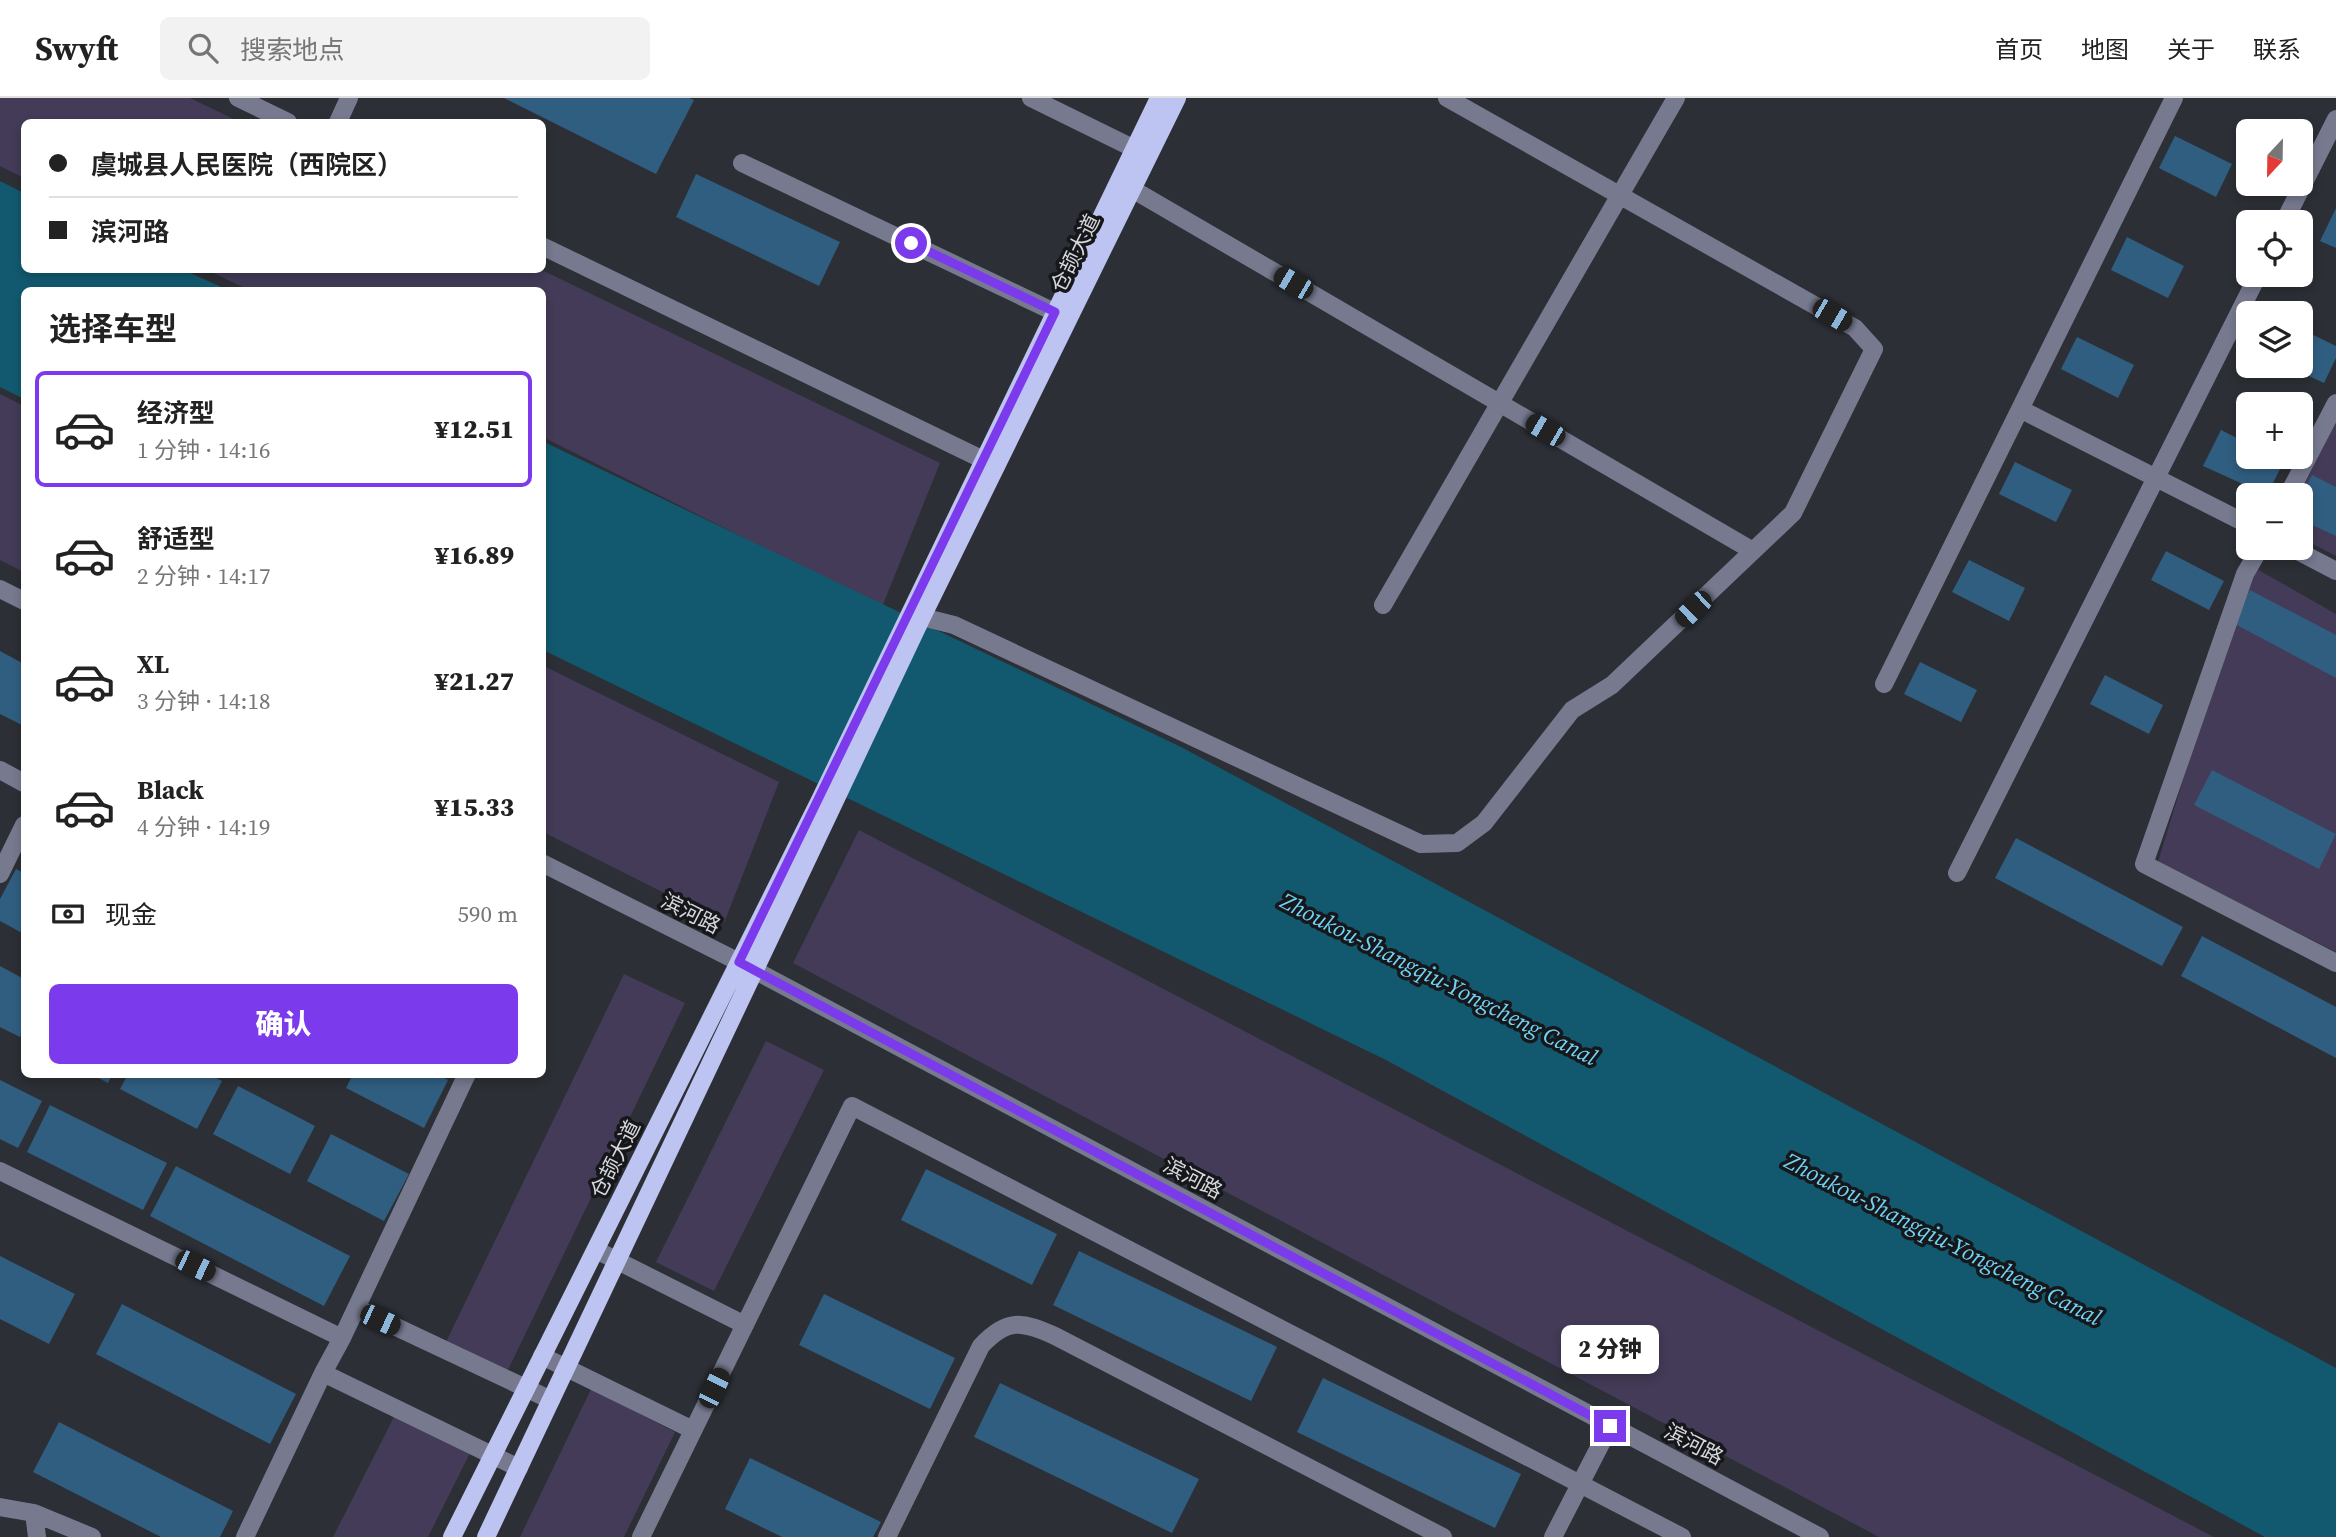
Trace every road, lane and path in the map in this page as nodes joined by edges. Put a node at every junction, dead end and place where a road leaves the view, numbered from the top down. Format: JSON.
{"nodes":[{"id":1,"x":238,"y":98,"type":"edge"},
{"id":2,"x":349,"y":98,"type":"edge"},
{"id":3,"x":1031,"y":98,"type":"edge"},
{"id":4,"x":1159,"y":98,"type":"edge"},
{"id":5,"x":1177,"y":98,"type":"edge"},
{"id":6,"x":1447,"y":98,"type":"edge"},
{"id":7,"x":1675,"y":98,"type":"edge"},
{"id":8,"x":2174,"y":98,"type":"edge"},
{"id":9,"x":282,"y":119,"type":"edge"},
{"id":10,"x":339,"y":119,"type":"edge"},
{"id":11,"x":2336,"y":119,"type":"edge"},
{"id":12,"x":1141,"y":152,"type":"junction"},
{"id":13,"x":742,"y":163,"type":"dead end"},
{"id":14,"x":1132,"y":189,"type":"junction"},
{"id":15,"x":1619,"y":195,"type":"junction"},
{"id":16,"x":2290,"y":210,"type":"edge"},
{"id":17,"x":546,"y":248,"type":"edge"},
{"id":18,"x":2252,"y":287,"type":"edge"},
{"id":19,"x":1062,"y":315,"type":"junction"},
{"id":20,"x":1499,"y":403,"type":"junction"},
{"id":21,"x":2336,"y":403,"type":"edge"},
{"id":22,"x":2020,"y":409,"type":"junction"},
{"id":23,"x":990,"y":463,"type":"junction"},
{"id":24,"x":2157,"y":477,"type":"junction"},
{"id":25,"x":2294,"y":483,"type":"edge"},
{"id":26,"x":2236,"y":518,"type":"edge"},
{"id":27,"x":1753,"y":551,"type":"junction"},
{"id":28,"x":2313,"y":559,"type":"edge"},
{"id":29,"x":2253,"y":560,"type":"edge"},
{"id":30,"x":2336,"y":571,"type":"edge"},
{"id":31,"x":0,"y":589,"type":"edge"},
{"id":32,"x":21,"y":600,"type":"edge"},
{"id":33,"x":1383,"y":605,"type":"dead end"},
{"id":34,"x":916,"y":615,"type":"junction"},
{"id":35,"x":1884,"y":684,"type":"dead end"},
{"id":36,"x":0,"y":770,"type":"edge"},
{"id":37,"x":21,"y":780,"type":"edge"},
{"id":38,"x":21,"y":831,"type":"edge"},
{"id":39,"x":546,"y":865,"type":"edge"},
{"id":40,"x":1957,"y":873,"type":"dead end"},
{"id":41,"x":0,"y":874,"type":"edge"},
{"id":42,"x":2336,"y":963,"type":"edge"},
{"id":43,"x":747,"y":966,"type":"junction"},
{"id":44,"x":465,"y":1078,"type":"edge"},
{"id":45,"x":0,"y":1171,"type":"edge"},
{"id":46,"x":596,"y":1250,"type":"junction"},
{"id":47,"x":617,"y":1261,"type":"junction"},
{"id":48,"x":356,"y":1308,"type":"junction"},
{"id":49,"x":745,"y":1325,"type":"junction"},
{"id":50,"x":342,"y":1338,"type":"junction"},
{"id":51,"x":542,"y":1356,"type":"junction"},
{"id":52,"x":566,"y":1368,"type":"junction"},
{"id":53,"x":323,"y":1373,"type":"junction"},
{"id":54,"x":526,"y":1389,"type":"junction"},
{"id":55,"x":551,"y":1400,"type":"junction"},
{"id":56,"x":1610,"y":1426,"type":"junction"},
{"id":57,"x":693,"y":1430,"type":"junction"},
{"id":58,"x":493,"y":1455,"type":"junction"},
{"id":59,"x":519,"y":1468,"type":"junction"},
{"id":60,"x":1580,"y":1484,"type":"junction"},
{"id":61,"x":0,"y":1507,"type":"edge"},
{"id":62,"x":34,"y":1513,"type":"junction"},
{"id":63,"x":37,"y":1537,"type":"edge"},
{"id":64,"x":92,"y":1537,"type":"edge"},
{"id":65,"x":245,"y":1537,"type":"edge"},
{"id":66,"x":452,"y":1537,"type":"edge"},
{"id":67,"x":486,"y":1537,"type":"edge"},
{"id":68,"x":641,"y":1537,"type":"edge"},
{"id":69,"x":887,"y":1537,"type":"edge"},
{"id":70,"x":1443,"y":1537,"type":"edge"},
{"id":71,"x":1553,"y":1537,"type":"edge"},
{"id":72,"x":1682,"y":1537,"type":"edge"},
{"id":73,"x":1820,"y":1537,"type":"edge"}],
"edges":[{"from":1,"to":9,"type":"street"},
{"from":2,"to":10,"type":"street"},
{"from":3,"to":12,"type":"street"},
{"from":4,"to":12,"type":"main road","name":"仓颉大道"},
{"from":5,"to":12,"type":"main road","name":"仓颉大道"},
{"from":6,"to":15,"type":"street"},
{"from":7,"to":15,"type":"street"},
{"from":8,"to":22,"type":"street"},
{"from":11,"to":16,"type":"street"},
{"from":12,"to":14,"type":"main road","name":"仓颉大道"},
{"from":12,"to":19,"type":"main road","name":"仓颉大道"},
{"from":13,"to":19,"type":"street"},
{"from":14,"to":19,"type":"main road","name":"仓颉大道"},
{"from":14,"to":20,"type":"street"},
{"from":15,"to":20,"type":"street"},
{"from":15,"to":27,"type":"street"},
{"from":17,"to":23,"type":"street"},
{"from":18,"to":24,"type":"street"},
{"from":19,"to":23,"type":"main road","name":"仓颉大道"},
{"from":20,"to":27,"type":"street"},
{"from":20,"to":33,"type":"street"},
{"from":21,"to":25,"type":"street"},
{"from":22,"to":24,"type":"street"},
{"from":22,"to":35,"type":"street"},
{"from":23,"to":34,"type":"main road","name":"仓颉大道"},
{"from":24,"to":26,"type":"street"},
{"from":24,"to":40,"type":"street"},
{"from":27,"to":34,"type":"street"},
{"from":28,"to":30,"type":"street"},
{"from":29,"to":42,"type":"street"},
{"from":31,"to":32,"type":"street"},
{"from":34,"to":43,"type":"main road","name":"仓颉大道"},
{"from":36,"to":37,"type":"street"},
{"from":38,"to":41,"type":"street"},
{"from":39,"to":43,"type":"street","name":"滨河路"},
{"from":43,"to":46,"type":"main road","name":"仓颉大道"},
{"from":43,"to":47,"type":"main road","name":"仓颉大道"},
{"from":43,"to":56,"type":"street","name":"滨河路"},
{"from":44,"to":48,"type":"street"},
{"from":45,"to":50,"type":"street"},
{"from":46,"to":47,"type":"street"},
{"from":46,"to":51,"type":"main road","name":"仓颉大道"},
{"from":47,"to":49,"type":"street"},
{"from":47,"to":52,"type":"main road","name":"仓颉大道"},
{"from":48,"to":50,"type":"street"},
{"from":48,"to":54,"type":"street"},
{"from":49,"to":57,"type":"street"},
{"from":49,"to":60,"type":"street"},
{"from":50,"to":53,"type":"street"},
{"from":51,"to":52,"type":"street"},
{"from":51,"to":54,"type":"main road","name":"仓颉大道"},
{"from":52,"to":55,"type":"main road","name":"仓颉大道"},
{"from":52,"to":57,"type":"street"},
{"from":53,"to":58,"type":"street"},
{"from":53,"to":65,"type":"street"},
{"from":54,"to":55,"type":"street"},
{"from":54,"to":58,"type":"main road","name":"仓颉大道"},
{"from":55,"to":59,"type":"main road","name":"仓颉大道"},
{"from":56,"to":60,"type":"street"},
{"from":56,"to":73,"type":"street","name":"滨河路"},
{"from":57,"to":68,"type":"street"},
{"from":58,"to":59,"type":"street"},
{"from":58,"to":66,"type":"main road","name":"仓颉大道"},
{"from":59,"to":67,"type":"main road","name":"仓颉大道"},
{"from":60,"to":71,"type":"street"},
{"from":60,"to":72,"type":"street"},
{"from":61,"to":62,"type":"street"},
{"from":62,"to":63,"type":"street"},
{"from":62,"to":64,"type":"street"},
{"from":69,"to":70,"type":"street"}]}
